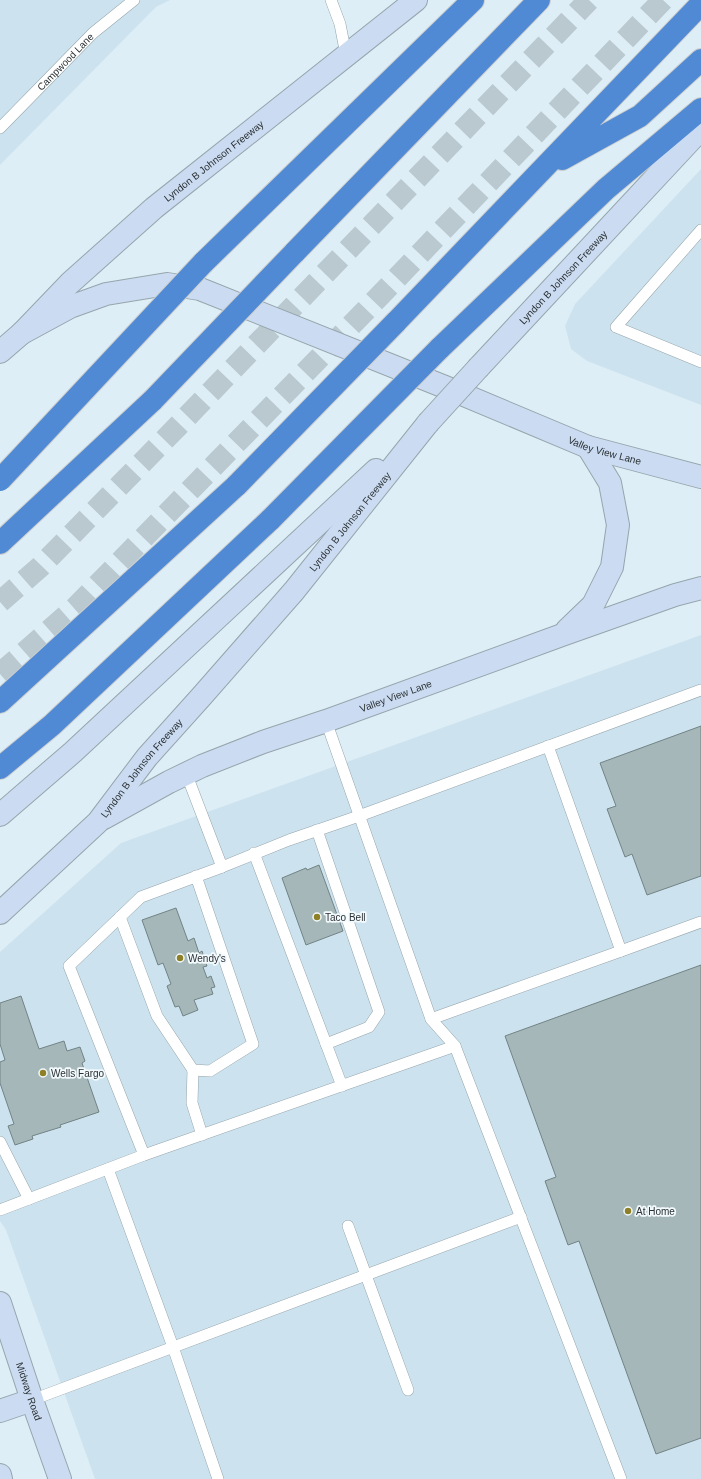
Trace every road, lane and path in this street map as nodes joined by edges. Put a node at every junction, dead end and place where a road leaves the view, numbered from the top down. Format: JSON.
{"nodes":[{"id":1,"x":134,"y":0,"type":"edge"},
{"id":2,"x":331,"y":0,"type":"edge"},
{"id":3,"x":416,"y":0,"type":"edge"},
{"id":4,"x":473,"y":0,"type":"edge"},
{"id":5,"x":539,"y":0,"type":"edge"},
{"id":6,"x":701,"y":4,"type":"edge"},
{"id":7,"x":346,"y":55,"type":"junction"},
{"id":8,"x":701,"y":60,"type":"edge"},
{"id":9,"x":701,"y":109,"type":"edge"},
{"id":10,"x":2,"y":122,"type":"edge"},
{"id":11,"x":701,"y":129,"type":"edge"},
{"id":12,"x":544,"y":170,"type":"junction"},
{"id":13,"x":701,"y":230,"type":"edge"},
{"id":14,"x":22,"y":333,"type":"junction"},
{"id":15,"x":0,"y":352,"type":"edge"},
{"id":16,"x":701,"y":362,"type":"edge"},
{"id":17,"x":445,"y":387,"type":"joint"},
{"id":18,"x":428,"y":423,"type":"junction"},
{"id":19,"x":588,"y":447,"type":"junction"},
{"id":20,"x":701,"y":477,"type":"edge"},
{"id":21,"x":0,"y":480,"type":"edge"},
{"id":22,"x":0,"y":543,"type":"edge"},
{"id":23,"x":701,"y":588,"type":"edge"},
{"id":24,"x":562,"y":635,"type":"junction"},
{"id":25,"x":701,"y":690,"type":"edge"},
{"id":26,"x":0,"y":702,"type":"edge"},
{"id":27,"x":326,"y":721,"type":"junction"},
{"id":28,"x":548,"y":746,"type":"junction"},
{"id":29,"x":0,"y":768,"type":"edge"},
{"id":30,"x":186,"y":774,"type":"junction"},
{"id":31,"x":0,"y":815,"type":"edge"},
{"id":32,"x":359,"y":816,"type":"junction"},
{"id":33,"x":98,"y":822,"type":"junction"},
{"id":34,"x":317,"y":830,"type":"junction"},
{"id":35,"x":254,"y":854,"type":"junction"},
{"id":36,"x":222,"y":866,"type":"junction"},
{"id":37,"x":196,"y":876,"type":"junction"},
{"id":38,"x":0,"y":913,"type":"edge"},
{"id":39,"x":120,"y":917,"type":"junction"},
{"id":40,"x":701,"y":922,"type":"edge"},
{"id":41,"x":622,"y":951,"type":"junction"},
{"id":42,"x":431,"y":1019,"type":"junction"},
{"id":43,"x":326,"y":1044,"type":"junction"},
{"id":44,"x":455,"y":1046,"type":"junction"},
{"id":45,"x":193,"y":1070,"type":"junction"},
{"id":46,"x":342,"y":1086,"type":"junction"},
{"id":47,"x":202,"y":1135,"type":"junction"},
{"id":48,"x":0,"y":1142,"type":"edge"},
{"id":49,"x":144,"y":1155,"type":"junction"},
{"id":50,"x":108,"y":1169,"type":"junction"},
{"id":51,"x":29,"y":1199,"type":"junction"},
{"id":52,"x":0,"y":1210,"type":"edge"},
{"id":53,"x":521,"y":1217,"type":"junction"},
{"id":54,"x":348,"y":1226,"type":"dead end"},
{"id":55,"x":366,"y":1274,"type":"junction"},
{"id":56,"x":0,"y":1303,"type":"edge"},
{"id":57,"x":173,"y":1347,"type":"junction"},
{"id":58,"x":408,"y":1390,"type":"dead end"},
{"id":59,"x":32,"y":1400,"type":"junction"},
{"id":60,"x":0,"y":1411,"type":"edge"},
{"id":61,"x":0,"y":1475,"type":"edge"},
{"id":62,"x":2,"y":1479,"type":"edge"},
{"id":63,"x":60,"y":1479,"type":"edge"},
{"id":64,"x":218,"y":1479,"type":"edge"},
{"id":65,"x":621,"y":1479,"type":"edge"}],
"edges":[{"from":1,"to":10,"type":"lane","name":"Campwood Lane"},
{"from":2,"to":7,"type":"lane"},
{"from":3,"to":7,"type":"main road","name":"Lyndon B Johnson Freeway"},
{"from":4,"to":21,"type":"highway","bridge":true},
{"from":5,"to":22,"type":"highway","bridge":true},
{"from":6,"to":12,"type":"highway"},
{"from":7,"to":14,"type":"main road","name":"Lyndon B Johnson Freeway"},
{"from":8,"to":12,"type":"highway"},
{"from":9,"to":29,"type":"highway","bridge":true},
{"from":11,"to":18,"type":"main road","name":"Lyndon B Johnson Freeway","bridge":true},
{"from":12,"to":26,"type":"highway","bridge":true},
{"from":13,"to":16,"type":"lane"},
{"from":14,"to":15,"type":"main road","name":"Lyndon B Johnson Freeway"},
{"from":14,"to":17,"type":"main road","name":"Lyndon B Johnson Freeway"},
{"from":17,"to":19,"type":"main road","name":"Valley View Lane"},
{"from":18,"to":31,"type":"main road"},
{"from":18,"to":33,"type":"main road","name":"Lyndon B Johnson Freeway"},
{"from":19,"to":20,"type":"main road","name":"Valley View Lane"},
{"from":19,"to":24,"type":"main road"},
{"from":23,"to":24,"type":"main road","name":"Valley View Lane"},
{"from":24,"to":27,"type":"main road","name":"Valley View Lane"},
{"from":25,"to":28,"type":"lane"},
{"from":27,"to":30,"type":"main road","name":"Valley View Lane"},
{"from":27,"to":32,"type":"lane"},
{"from":28,"to":32,"type":"lane"},
{"from":28,"to":41,"type":"lane"},
{"from":30,"to":33,"type":"main road","name":"Valley View Lane"},
{"from":30,"to":36,"type":"lane"},
{"from":32,"to":34,"type":"lane"},
{"from":32,"to":42,"type":"lane"},
{"from":33,"to":38,"type":"main road","name":"Lyndon B Johnson Freeway"},
{"from":34,"to":35,"type":"lane"},
{"from":34,"to":43,"type":"lane"},
{"from":35,"to":36,"type":"lane"},
{"from":35,"to":43,"type":"lane"},
{"from":36,"to":37,"type":"lane"},
{"from":37,"to":39,"type":"lane"},
{"from":37,"to":45,"type":"lane"},
{"from":39,"to":45,"type":"lane"},
{"from":39,"to":49,"type":"lane"},
{"from":40,"to":41,"type":"lane"},
{"from":41,"to":42,"type":"lane"},
{"from":42,"to":44,"type":"lane"},
{"from":43,"to":46,"type":"lane"},
{"from":44,"to":46,"type":"lane"},
{"from":44,"to":53,"type":"lane"},
{"from":45,"to":47,"type":"lane"},
{"from":46,"to":47,"type":"lane"},
{"from":47,"to":49,"type":"lane"},
{"from":48,"to":51,"type":"lane"},
{"from":49,"to":50,"type":"lane"},
{"from":50,"to":51,"type":"lane"},
{"from":50,"to":57,"type":"lane"},
{"from":51,"to":52,"type":"lane"},
{"from":53,"to":55,"type":"lane"},
{"from":53,"to":65,"type":"lane"},
{"from":54,"to":55,"type":"lane"},
{"from":55,"to":57,"type":"lane"},
{"from":55,"to":58,"type":"lane"},
{"from":56,"to":59,"type":"main road","name":"Midway Road"},
{"from":57,"to":59,"type":"lane"},
{"from":57,"to":64,"type":"lane"},
{"from":59,"to":60,"type":"main road"},
{"from":59,"to":63,"type":"main road","name":"Midway Road"},
{"from":61,"to":62,"type":"main road"}]}
